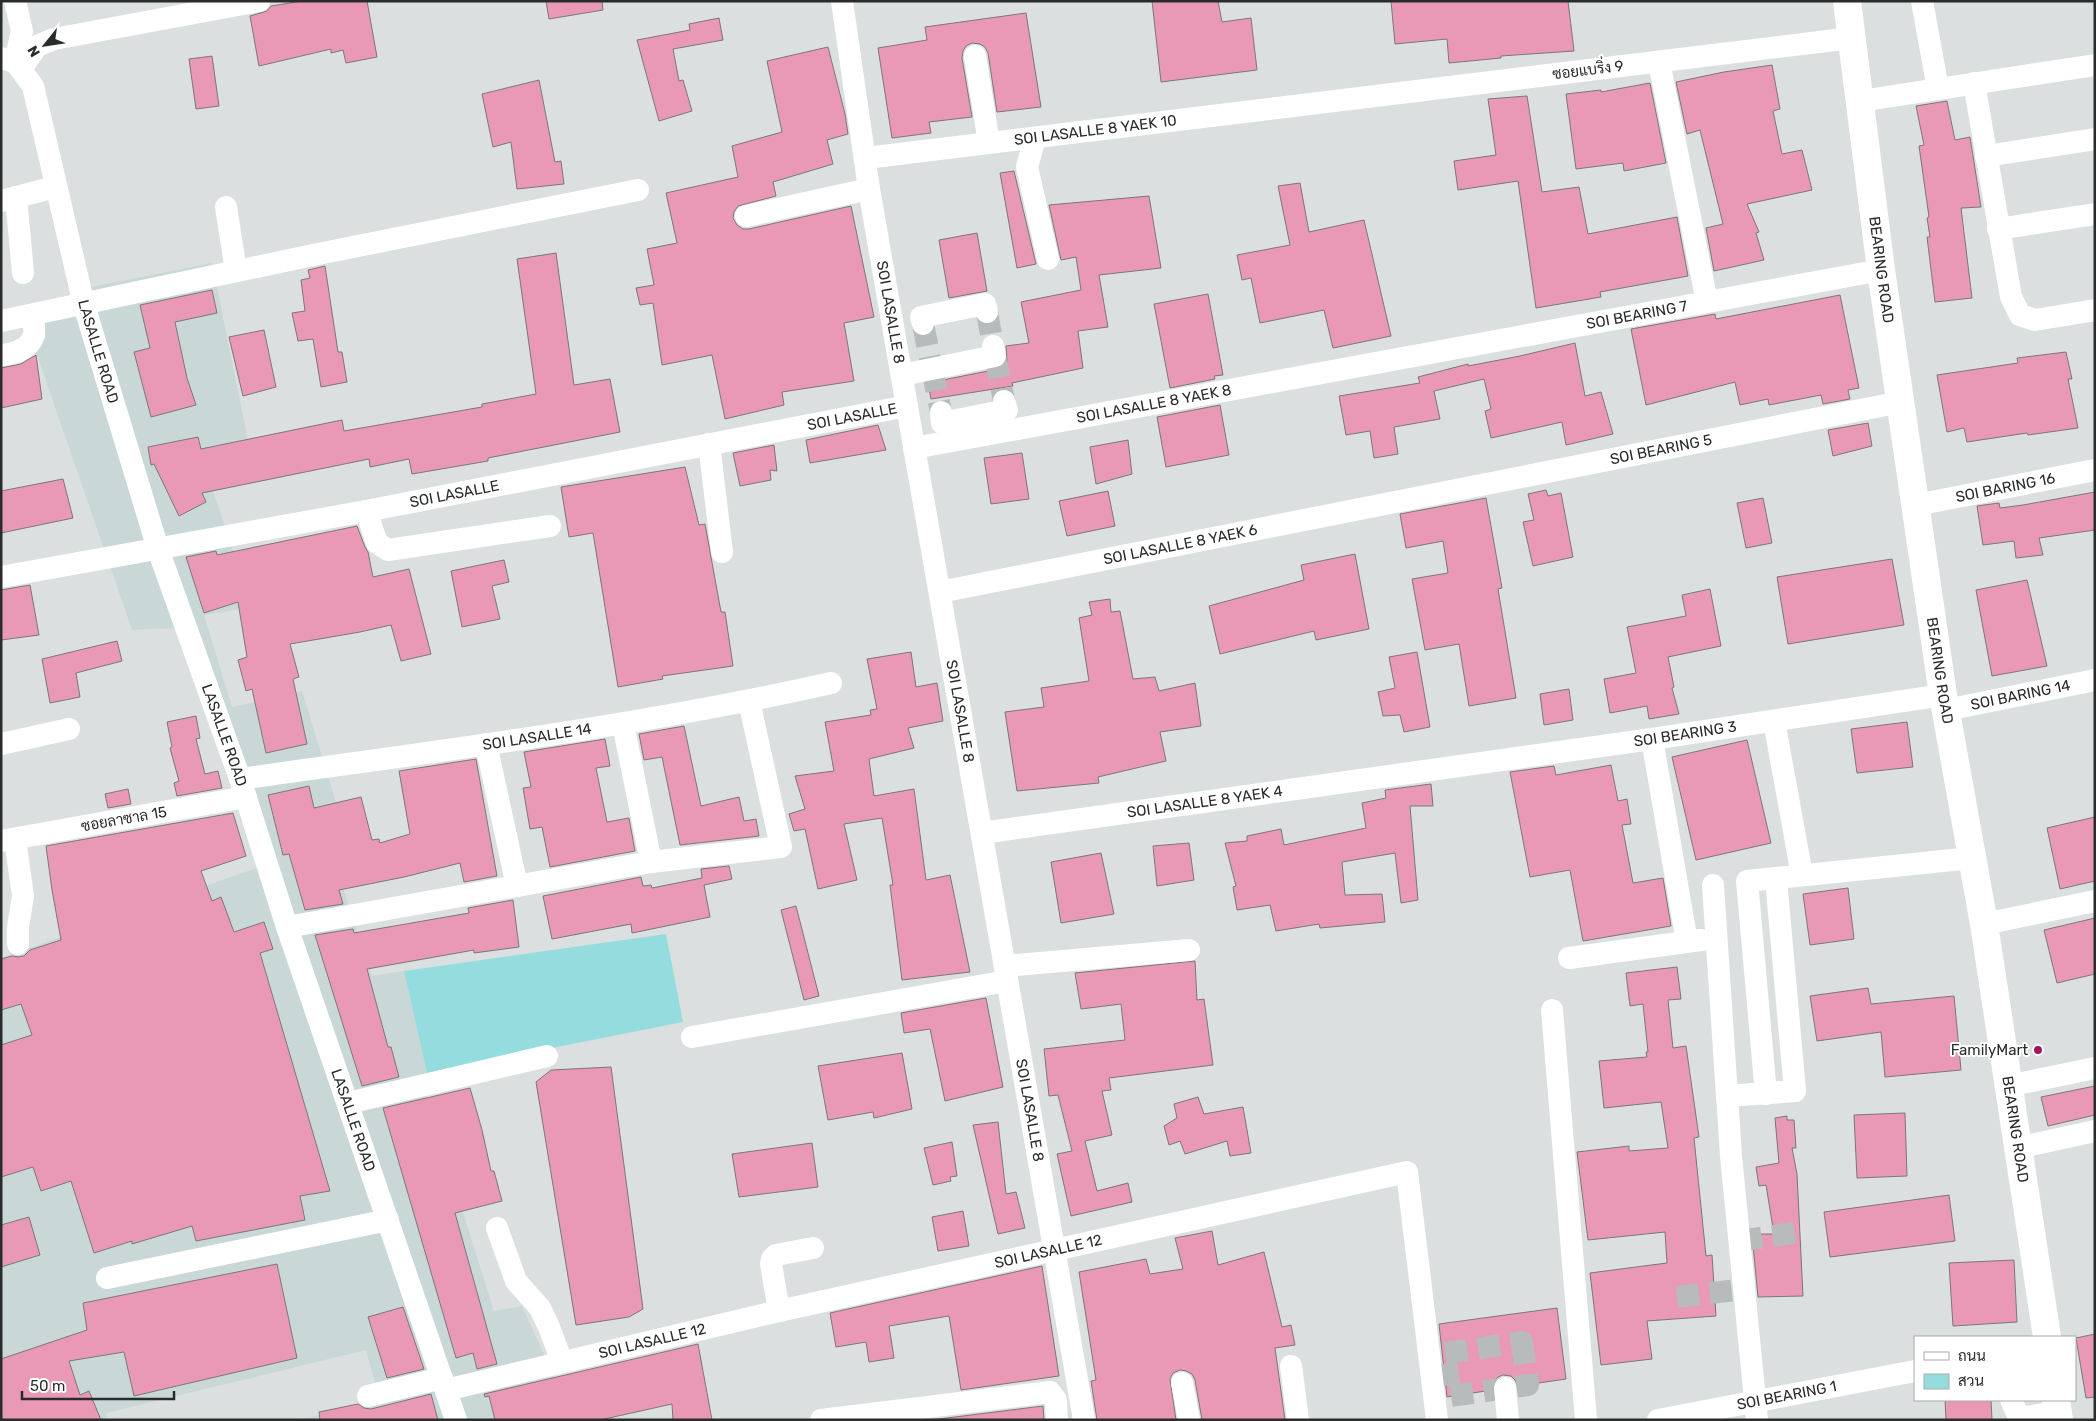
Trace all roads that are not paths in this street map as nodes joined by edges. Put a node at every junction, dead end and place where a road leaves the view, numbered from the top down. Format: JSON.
{"nodes":[{"id":1,"x":15,"y":1,"type":"edge"},
{"id":2,"x":259,"y":1,"type":"edge"},
{"id":3,"x":842,"y":1,"type":"edge"},
{"id":4,"x":1847,"y":1,"type":"edge"},
{"id":5,"x":1922,"y":1,"type":"edge"},
{"id":6,"x":1852,"y":38,"type":"junction"},
{"id":7,"x":975,"y":56,"type":"dead end"},
{"id":8,"x":1659,"y":62,"type":"junction"},
{"id":9,"x":12,"y":63,"type":"edge"},
{"id":10,"x":2095,"y":65,"type":"edge"},
{"id":11,"x":1974,"y":83,"type":"junction"},
{"id":12,"x":1938,"y":89,"type":"junction"},
{"id":13,"x":1860,"y":101,"type":"junction"},
{"id":14,"x":1324,"y":102,"type":"joint"},
{"id":15,"x":1035,"y":138,"type":"junction"},
{"id":16,"x":2095,"y":139,"type":"edge"},
{"id":17,"x":990,"y":143,"type":"junction"},
{"id":18,"x":1986,"y":156,"type":"junction"},
{"id":19,"x":866,"y":158,"type":"junction"},
{"id":20,"x":55,"y":187,"type":"junction"},
{"id":21,"x":869,"y":189,"type":"junction"},
{"id":22,"x":638,"y":190,"type":"dead end"},
{"id":23,"x":8,"y":199,"type":"edge"},
{"id":24,"x":226,"y":207,"type":"dead end"},
{"id":25,"x":2095,"y":214,"type":"edge"},
{"id":26,"x":746,"y":216,"type":"dead end"},
{"id":27,"x":1998,"y":228,"type":"junction"},
{"id":28,"x":1048,"y":258,"type":"dead end"},
{"id":29,"x":1881,"y":270,"type":"junction"},
{"id":30,"x":236,"y":271,"type":"junction"},
{"id":31,"x":22,"y":272,"type":"dead end"},
{"id":32,"x":1707,"y":302,"type":"junction"},
{"id":33,"x":84,"y":305,"type":"junction"},
{"id":34,"x":2095,"y":310,"type":"edge"},
{"id":35,"x":987,"y":312,"type":"dead end"},
{"id":36,"x":33,"y":315,"type":"junction"},
{"id":37,"x":1,"y":321,"type":"edge"},
{"id":38,"x":923,"y":324,"type":"dead end"},
{"id":39,"x":993,"y":346,"type":"dead end"},
{"id":40,"x":1,"y":355,"type":"edge"},
{"id":41,"x":1394,"y":360,"type":"joint"},
{"id":42,"x":902,"y":374,"type":"junction"},
{"id":43,"x":1004,"y":401,"type":"dead end"},
{"id":44,"x":1901,"y":402,"type":"junction"},
{"id":45,"x":907,"y":406,"type":"junction"},
{"id":46,"x":940,"y":412,"type":"dead end"},
{"id":47,"x":709,"y":444,"type":"junction"},
{"id":48,"x":914,"y":448,"type":"junction"},
{"id":49,"x":2095,"y":470,"type":"edge"},
{"id":50,"x":1420,"y":497,"type":"joint"},
{"id":51,"x":1916,"y":505,"type":"junction"},
{"id":52,"x":366,"y":511,"type":"junction"},
{"id":53,"x":550,"y":526,"type":"dead end"},
{"id":54,"x":158,"y":549,"type":"junction"},
{"id":55,"x":722,"y":552,"type":"dead end"},
{"id":56,"x":1,"y":577,"type":"edge"},
{"id":57,"x":940,"y":592,"type":"junction"},
{"id":58,"x":2095,"y":680,"type":"edge"},
{"id":59,"x":831,"y":683,"type":"dead end"},
{"id":60,"x":749,"y":702,"type":"junction"},
{"id":61,"x":1944,"y":703,"type":"junction"},
{"id":62,"x":1774,"y":721,"type":"junction"},
{"id":63,"x":623,"y":724,"type":"junction"},
{"id":64,"x":69,"y":729,"type":"dead end"},
{"id":65,"x":1652,"y":739,"type":"junction"},
{"id":66,"x":1,"y":744,"type":"edge"},
{"id":67,"x":486,"y":744,"type":"junction"},
{"id":68,"x":1428,"y":770,"type":"joint"},
{"id":69,"x":243,"y":788,"type":"junction"},
{"id":70,"x":982,"y":833,"type":"junction"},
{"id":71,"x":8,"y":840,"type":"edge"},
{"id":72,"x":1972,"y":858,"type":"junction"},
{"id":73,"x":651,"y":862,"type":"junction"},
{"id":74,"x":1802,"y":875,"type":"junction"},
{"id":75,"x":1713,"y":885,"type":"dead end"},
{"id":76,"x":517,"y":886,"type":"junction"},
{"id":77,"x":2095,"y":901,"type":"edge"},
{"id":78,"x":1984,"y":924,"type":"junction"},
{"id":79,"x":287,"y":927,"type":"junction"},
{"id":80,"x":1716,"y":938,"type":"junction"},
{"id":81,"x":1687,"y":942,"type":"junction"},
{"id":82,"x":18,"y":944,"type":"dead end"},
{"id":83,"x":1189,"y":950,"type":"dead end"},
{"id":84,"x":1569,"y":958,"type":"dead end"},
{"id":85,"x":1006,"y":973,"type":"junction"},
{"id":86,"x":1552,"y":1010,"type":"dead end"},
{"id":87,"x":692,"y":1037,"type":"dead end"},
{"id":88,"x":547,"y":1056,"type":"dead end"},
{"id":89,"x":2095,"y":1068,"type":"edge"},
{"id":90,"x":2008,"y":1086,"type":"junction"},
{"id":91,"x":1727,"y":1096,"type":"junction"},
{"id":92,"x":348,"y":1102,"type":"junction"},
{"id":93,"x":2095,"y":1131,"type":"edge"},
{"id":94,"x":2017,"y":1148,"type":"junction"},
{"id":95,"x":388,"y":1220,"type":"junction"},
{"id":96,"x":497,"y":1228,"type":"dead end"},
{"id":97,"x":813,"y":1248,"type":"dead end"},
{"id":98,"x":1056,"y":1250,"type":"junction"},
{"id":99,"x":107,"y":1278,"type":"dead end"},
{"id":100,"x":779,"y":1311,"type":"junction"},
{"id":101,"x":2047,"y":1336,"type":"edge"},
{"id":102,"x":562,"y":1362,"type":"junction"},
{"id":103,"x":1290,"y":1366,"type":"dead end"},
{"id":104,"x":1914,"y":1371,"type":"edge"},
{"id":105,"x":1182,"y":1383,"type":"dead end"},
{"id":106,"x":444,"y":1384,"type":"junction"},
{"id":107,"x":1505,"y":1388,"type":"dead end"},
{"id":108,"x":368,"y":1396,"type":"dead end"},
{"id":109,"x":2011,"y":1401,"type":"edge"},
{"id":110,"x":2057,"y":1410,"type":"edge"},
{"id":111,"x":1757,"y":1411,"type":"edge"},
{"id":112,"x":456,"y":1420,"type":"edge"},
{"id":113,"x":821,"y":1420,"type":"edge"},
{"id":114,"x":1057,"y":1420,"type":"edge"},
{"id":115,"x":1084,"y":1420,"type":"edge"},
{"id":116,"x":1189,"y":1420,"type":"edge"},
{"id":117,"x":1298,"y":1420,"type":"edge"},
{"id":118,"x":1437,"y":1420,"type":"edge"},
{"id":119,"x":1508,"y":1420,"type":"edge"},
{"id":120,"x":1586,"y":1420,"type":"edge"},
{"id":121,"x":1658,"y":1420,"type":"edge"}],
"edges":[{"from":1,"to":9,"type":"street"},
{"from":2,"to":9,"type":"street"},
{"from":3,"to":19,"type":"street","name":"SOI LASALLE 8"},
{"from":4,"to":6,"type":"main road","name":"BEARING ROAD"},
{"from":5,"to":12,"type":"street"},
{"from":6,"to":8,"type":"street","name":"ซอยแบริ่ง 9"},
{"from":6,"to":13,"type":"main road","name":"BEARING ROAD"},
{"from":7,"to":17,"type":"street"},
{"from":8,"to":14,"type":"street","name":"ซอยแบริ่ง 9"},
{"from":8,"to":32,"type":"street"},
{"from":9,"to":20,"type":"street","name":"LASALLE ROAD"},
{"from":10,"to":11,"type":"street"},
{"from":11,"to":12,"type":"street"},
{"from":11,"to":18,"type":"street"},
{"from":12,"to":13,"type":"street"},
{"from":13,"to":29,"type":"main road","name":"BEARING ROAD"},
{"from":14,"to":15,"type":"street","name":"SOI LASALLE 8 YAEK 10"},
{"from":15,"to":17,"type":"street","name":"SOI LASALLE 8 YAEK 10"},
{"from":15,"to":28,"type":"street"},
{"from":16,"to":18,"type":"street"},
{"from":17,"to":19,"type":"street","name":"SOI LASALLE 8 YAEK 10"},
{"from":18,"to":27,"type":"street"},
{"from":19,"to":21,"type":"street","name":"SOI LASALLE 8"},
{"from":20,"to":23,"type":"street"},
{"from":20,"to":33,"type":"street","name":"LASALLE ROAD"},
{"from":21,"to":26,"type":"street"},
{"from":21,"to":42,"type":"street","name":"SOI LASALLE 8"},
{"from":22,"to":30,"type":"street"},
{"from":23,"to":31,"type":"street"},
{"from":24,"to":30,"type":"street"},
{"from":25,"to":27,"type":"street"},
{"from":27,"to":34,"type":"street"},
{"from":29,"to":32,"type":"street","name":"SOI BEARING 7"},
{"from":29,"to":44,"type":"main road","name":"BEARING ROAD"},
{"from":30,"to":33,"type":"street"},
{"from":32,"to":41,"type":"street","name":"SOI BEARING 7"},
{"from":33,"to":36,"type":"street"},
{"from":33,"to":54,"type":"street","name":"LASALLE ROAD"},
{"from":35,"to":38,"type":"street"},
{"from":36,"to":37,"type":"street"},
{"from":36,"to":40,"type":"street"},
{"from":39,"to":42,"type":"street"},
{"from":41,"to":48,"type":"street","name":"SOI LASALLE 8 YAEK 8"},
{"from":42,"to":45,"type":"street","name":"SOI LASALLE 8"},
{"from":43,"to":46,"type":"street"},
{"from":44,"to":50,"type":"street","name":"SOI BEARING 5"},
{"from":44,"to":51,"type":"main road","name":"BEARING ROAD"},
{"from":45,"to":47,"type":"street","name":"SOI LASALLE"},
{"from":45,"to":48,"type":"street","name":"SOI LASALLE 8"},
{"from":47,"to":52,"type":"street","name":"SOI LASALLE"},
{"from":47,"to":55,"type":"street"},
{"from":48,"to":57,"type":"street","name":"SOI LASALLE 8"},
{"from":49,"to":51,"type":"street","name":"SOI BARING 16"},
{"from":50,"to":57,"type":"street","name":"SOI LASALLE 8 YAEK 6"},
{"from":51,"to":61,"type":"main road","name":"BEARING ROAD"},
{"from":52,"to":53,"type":"street"},
{"from":52,"to":54,"type":"street","name":"SOI LASALLE"},
{"from":54,"to":56,"type":"street","name":"SOI LASALLE"},
{"from":54,"to":69,"type":"street","name":"LASALLE ROAD"},
{"from":57,"to":70,"type":"street","name":"SOI LASALLE 8"},
{"from":58,"to":61,"type":"street","name":"SOI BARING 14"},
{"from":59,"to":60,"type":"street","name":"SOI LASALLE 14"},
{"from":60,"to":63,"type":"street","name":"SOI LASALLE 14"},
{"from":60,"to":73,"type":"street"},
{"from":61,"to":62,"type":"street","name":"SOI BEARING 3"},
{"from":61,"to":72,"type":"main road","name":"BEARING ROAD"},
{"from":62,"to":65,"type":"street","name":"SOI BEARING 3"},
{"from":62,"to":74,"type":"street"},
{"from":63,"to":67,"type":"street","name":"SOI LASALLE 14"},
{"from":63,"to":73,"type":"street"},
{"from":64,"to":66,"type":"street"},
{"from":65,"to":68,"type":"street","name":"SOI BEARING 3"},
{"from":65,"to":81,"type":"street"},
{"from":67,"to":69,"type":"street","name":"SOI LASALLE 14"},
{"from":67,"to":76,"type":"street"},
{"from":68,"to":70,"type":"street","name":"SOI LASALLE 8 YAEK 4"},
{"from":69,"to":71,"type":"street","name":"ซอยลาซาล 15"},
{"from":69,"to":79,"type":"street","name":"LASALLE ROAD"},
{"from":70,"to":85,"type":"street","name":"SOI LASALLE 8"},
{"from":71,"to":82,"type":"street"},
{"from":72,"to":74,"type":"street"},
{"from":72,"to":78,"type":"main road","name":"BEARING ROAD"},
{"from":73,"to":76,"type":"street"},
{"from":74,"to":91,"type":"street"},
{"from":75,"to":80,"type":"street"},
{"from":76,"to":79,"type":"street"},
{"from":77,"to":78,"type":"street"},
{"from":78,"to":90,"type":"main road","name":"BEARING ROAD"},
{"from":79,"to":92,"type":"street","name":"LASALLE ROAD"},
{"from":80,"to":81,"type":"street"},
{"from":80,"to":91,"type":"street"},
{"from":81,"to":84,"type":"street"},
{"from":83,"to":85,"type":"street"},
{"from":85,"to":87,"type":"street"},
{"from":85,"to":98,"type":"street","name":"SOI LASALLE 8"},
{"from":86,"to":120,"type":"street"},
{"from":88,"to":92,"type":"street"},
{"from":89,"to":90,"type":"street"},
{"from":90,"to":94,"type":"main road","name":"BEARING ROAD"},
{"from":91,"to":111,"type":"street"},
{"from":92,"to":95,"type":"street","name":"LASALLE ROAD"},
{"from":93,"to":94,"type":"street"},
{"from":94,"to":101,"type":"main road","name":"BEARING ROAD"},
{"from":95,"to":99,"type":"street"},
{"from":95,"to":106,"type":"street","name":"LASALLE ROAD"},
{"from":96,"to":102,"type":"street"},
{"from":97,"to":100,"type":"street"},
{"from":98,"to":100,"type":"street","name":"SOI LASALLE 12"},
{"from":98,"to":115,"type":"street","name":"SOI LASALLE 8"},
{"from":98,"to":118,"type":"street","name":"SOI LASALLE 12"},
{"from":100,"to":102,"type":"street","name":"SOI LASALLE 12"},
{"from":102,"to":106,"type":"street","name":"SOI LASALLE 12"},
{"from":103,"to":117,"type":"street"},
{"from":104,"to":111,"type":"street","name":"SOI BEARING 1"},
{"from":105,"to":116,"type":"street"},
{"from":106,"to":108,"type":"street","name":"SOI LASALLE 12"},
{"from":106,"to":112,"type":"street","name":"LASALLE ROAD"},
{"from":107,"to":119,"type":"street"},
{"from":109,"to":110,"type":"street"},
{"from":111,"to":121,"type":"street","name":"SOI BEARING 1"},
{"from":113,"to":114,"type":"street"}]}
